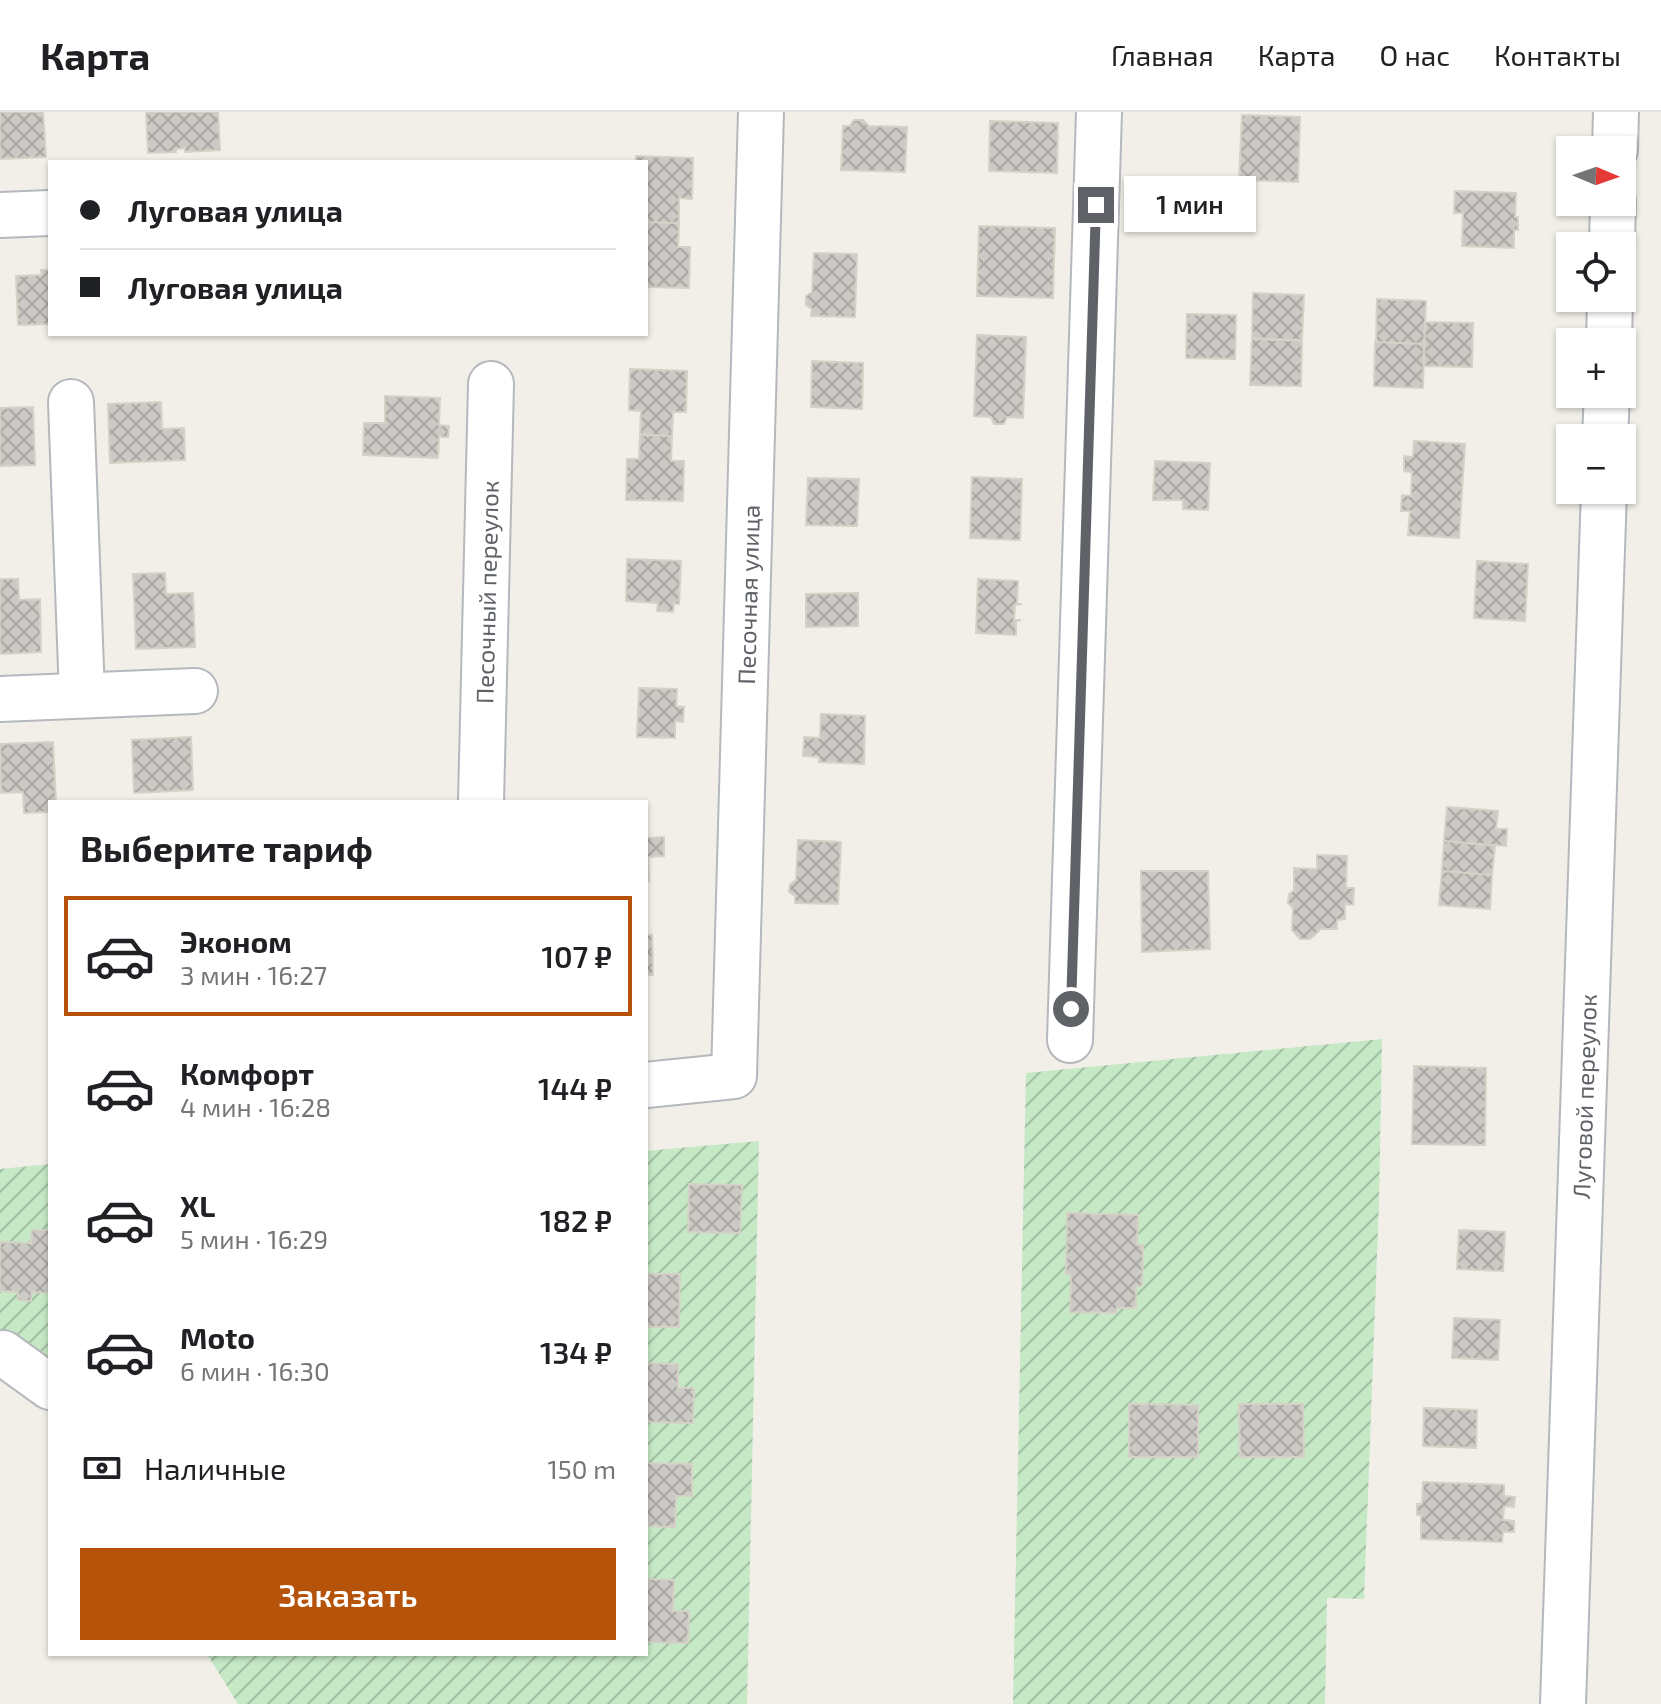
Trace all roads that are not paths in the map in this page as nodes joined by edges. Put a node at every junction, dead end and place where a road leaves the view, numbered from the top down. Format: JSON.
{"nodes":[{"id":1,"x":761,"y":112,"type":"edge"},
{"id":2,"x":1099,"y":112,"type":"edge"},
{"id":3,"x":1616,"y":112,"type":"edge"},
{"id":4,"x":1615,"y":136,"type":"edge"},
{"id":5,"x":48,"y":213,"type":"edge"},
{"id":6,"x":0,"y":215,"type":"edge"},
{"id":7,"x":491,"y":384,"type":"dead end"},
{"id":8,"x":71,"y":402,"type":"dead end"},
{"id":9,"x":1604,"y":504,"type":"edge"},
{"id":10,"x":195,"y":691,"type":"dead end"},
{"id":11,"x":82,"y":695,"type":"junction"},
{"id":12,"x":0,"y":699,"type":"edge"},
{"id":13,"x":481,"y":800,"type":"edge"},
{"id":14,"x":1070,"y":1040,"type":"dead end"},
{"id":15,"x":651,"y":1088,"type":"edge"},
{"id":16,"x":3,"y":1353,"type":"dead end"},
{"id":17,"x":48,"y":1386,"type":"edge"},
{"id":18,"x":1563,"y":1704,"type":"edge"}],
"edges":[{"from":1,"to":15,"type":"street","name":"Песочная улица"},
{"from":2,"to":14,"type":"street"},
{"from":3,"to":4,"type":"street"},
{"from":5,"to":6,"type":"street"},
{"from":7,"to":13,"type":"street","name":"Песочный переулок"},
{"from":8,"to":11,"type":"street"},
{"from":9,"to":18,"type":"street","name":"Луговой переулок"},
{"from":10,"to":11,"type":"street"},
{"from":11,"to":12,"type":"street"},
{"from":16,"to":17,"type":"street"}]}
